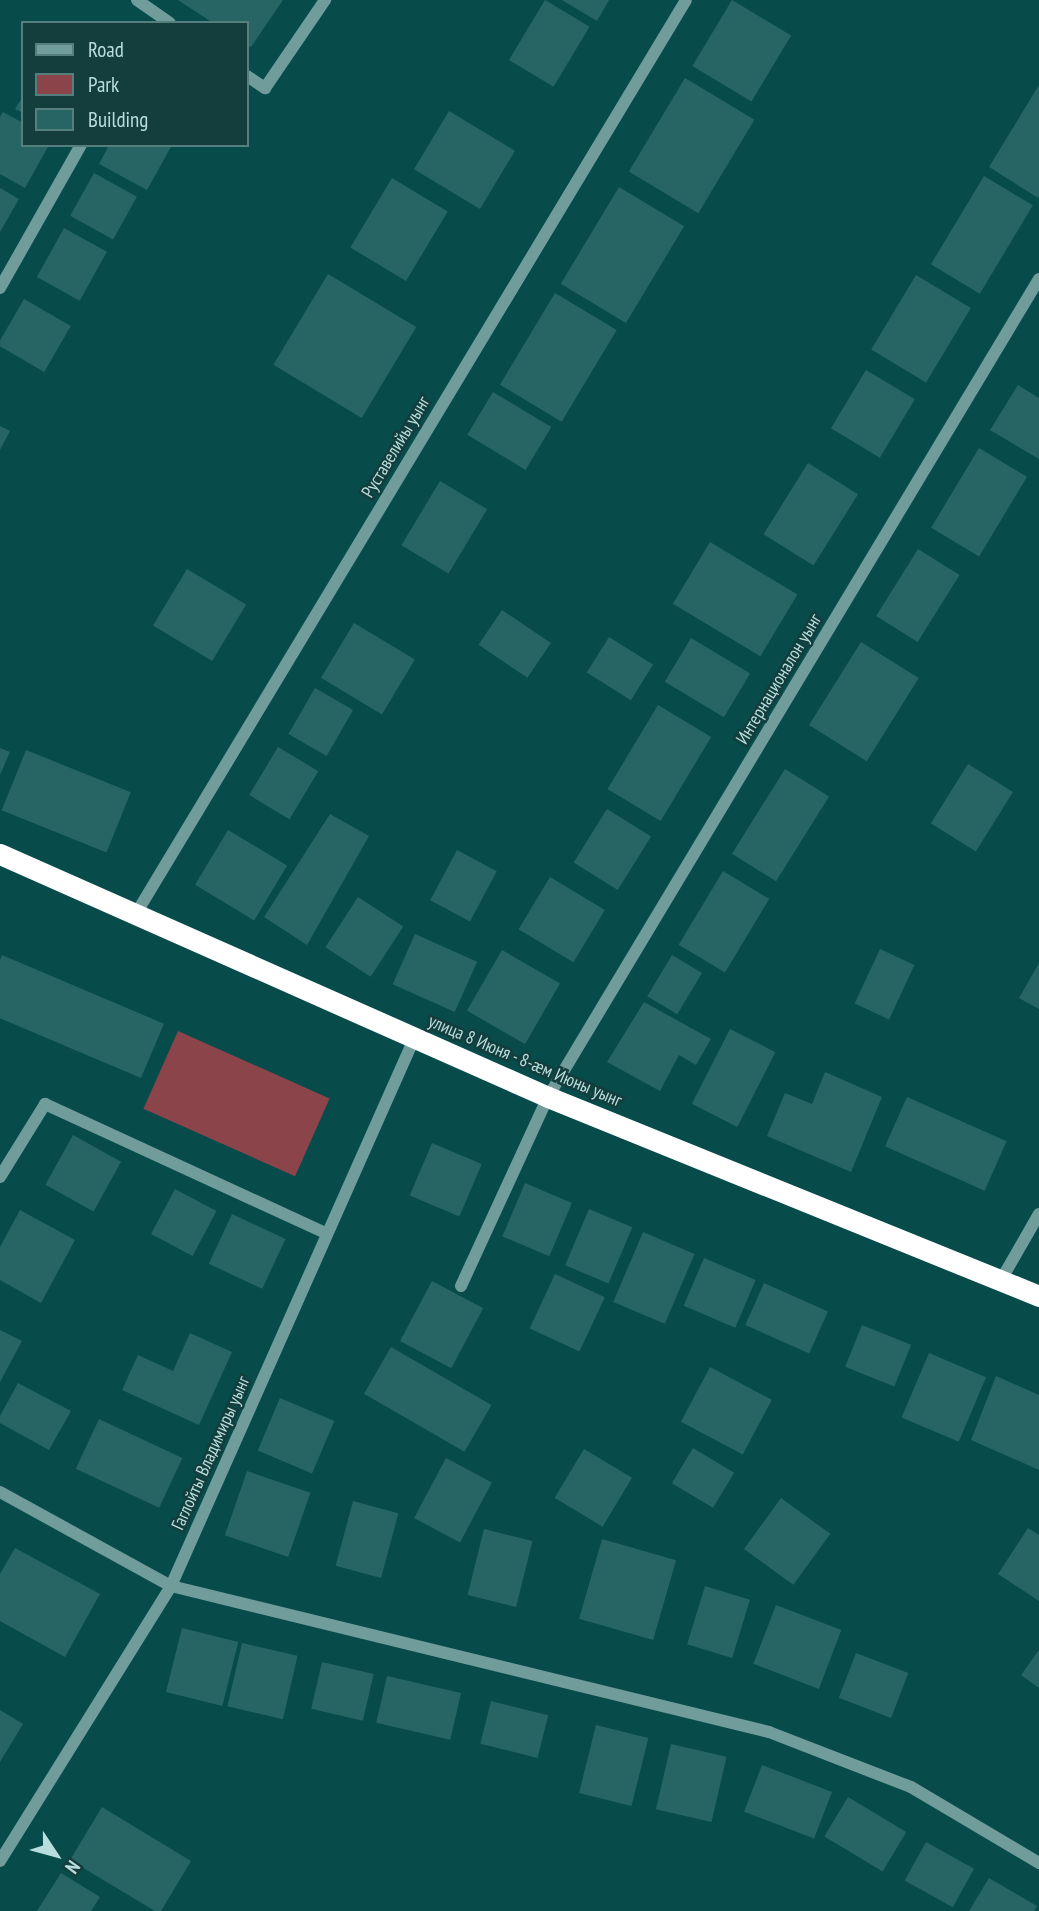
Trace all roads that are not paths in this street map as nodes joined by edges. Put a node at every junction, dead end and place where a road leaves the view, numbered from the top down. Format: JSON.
{"nodes":[{"id":1,"x":137,"y":0,"type":"edge"},
{"id":2,"x":326,"y":0,"type":"edge"},
{"id":3,"x":685,"y":0,"type":"edge"},
{"id":4,"x":167,"y":21,"type":"edge"},
{"id":5,"x":248,"y":77,"type":"edge"},
{"id":6,"x":80,"y":147,"type":"edge"},
{"id":7,"x":1039,"y":279,"type":"edge"},
{"id":8,"x":0,"y":288,"type":"edge"},
{"id":9,"x":0,"y":853,"type":"edge"},
{"id":10,"x":137,"y":912,"type":"junction"},
{"id":11,"x":414,"y":1038,"type":"junction"},
{"id":12,"x":548,"y":1097,"type":"junction"},
{"id":13,"x":0,"y":1177,"type":"edge"},
{"id":14,"x":1039,"y":1214,"type":"edge"},
{"id":15,"x":326,"y":1233,"type":"junction"},
{"id":16,"x":1001,"y":1280,"type":"junction"},
{"id":17,"x":461,"y":1286,"type":"dead end"},
{"id":18,"x":1039,"y":1296,"type":"edge"},
{"id":19,"x":0,"y":1492,"type":"edge"},
{"id":20,"x":172,"y":1586,"type":"junction"},
{"id":21,"x":0,"y":1861,"type":"edge"},
{"id":22,"x":1039,"y":1863,"type":"edge"}],
"edges":[{"from":1,"to":4,"type":"street"},
{"from":2,"to":5,"type":"street"},
{"from":3,"to":10,"type":"street","name":"Руставелийы уынг"},
{"from":6,"to":8,"type":"street"},
{"from":7,"to":12,"type":"street","name":"Интернационалон уынг"},
{"from":9,"to":10,"type":"highway","name":"улица 8 Июня - 8-ӕм Июны уынг"},
{"from":10,"to":11,"type":"highway","name":"улица 8 Июня - 8-ӕм Июны уынг"},
{"from":11,"to":12,"type":"highway","name":"улица 8 Июня - 8-ӕм Июны уынг"},
{"from":11,"to":15,"type":"street","name":"Гаглойты Владимиры уынг"},
{"from":12,"to":16,"type":"highway","name":"улица 8 Июня - 8-ӕм Июны уынг"},
{"from":12,"to":17,"type":"street","name":"Интернационалон уынг"},
{"from":13,"to":15,"type":"street"},
{"from":14,"to":16,"type":"street"},
{"from":15,"to":20,"type":"street","name":"Гаглойты Владимиры уынг"},
{"from":16,"to":18,"type":"highway","name":"улица 8 Июня - 8-ӕм Июны уынг"},
{"from":19,"to":20,"type":"street"},
{"from":20,"to":21,"type":"street","name":"Гаглойты Владимиры уынг"},
{"from":20,"to":22,"type":"street"}]}
